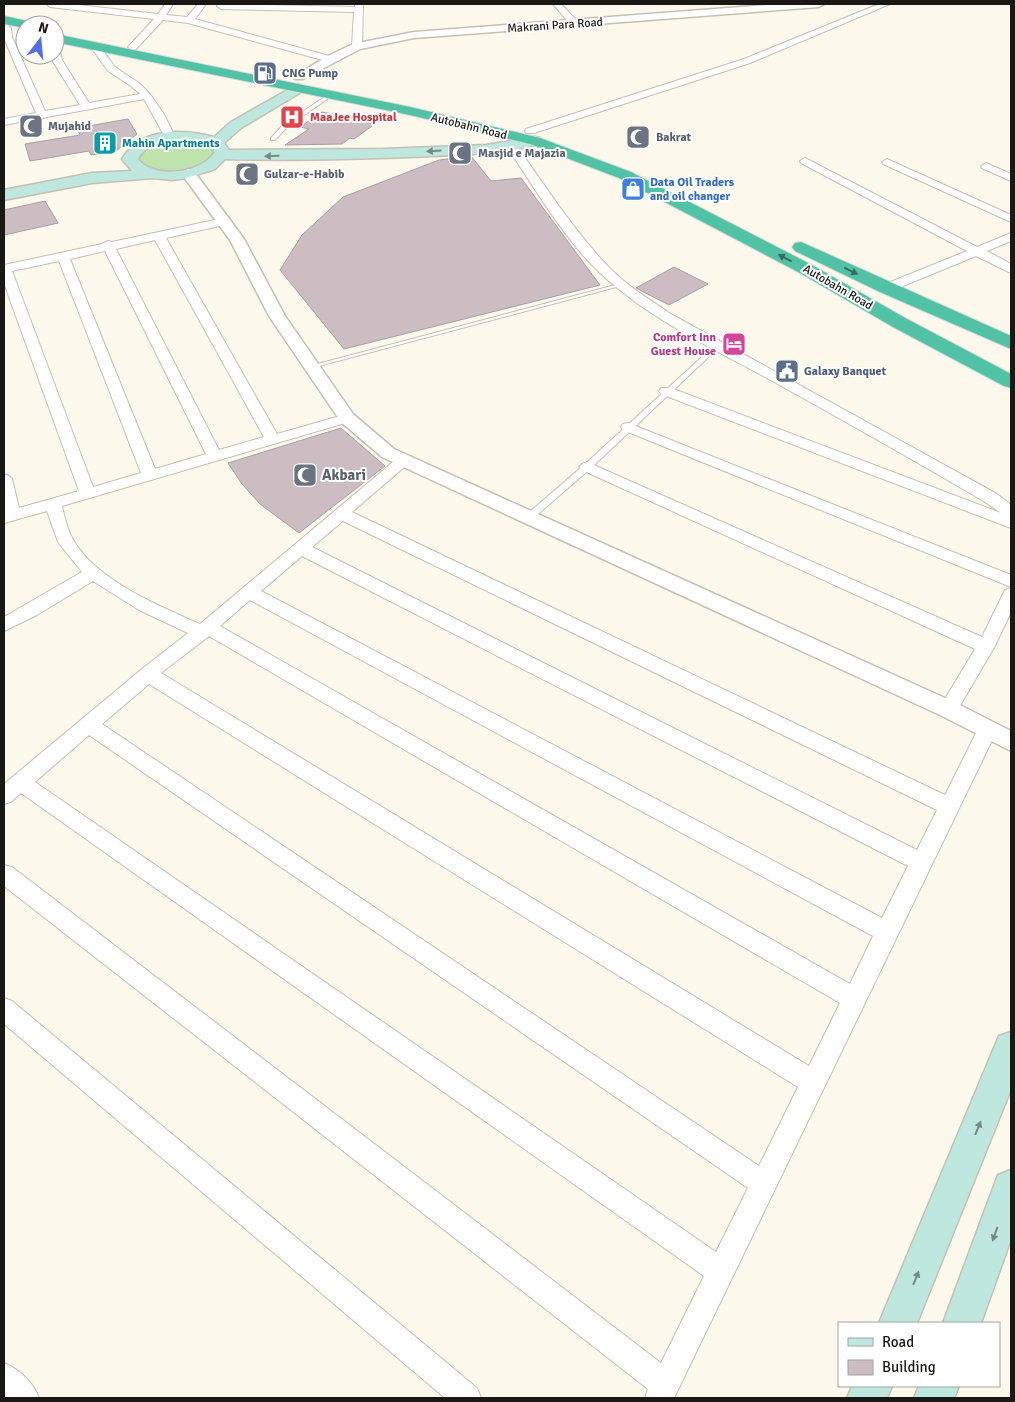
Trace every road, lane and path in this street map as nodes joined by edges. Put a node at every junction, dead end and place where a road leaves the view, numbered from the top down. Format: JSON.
{"nodes":[{"id":1,"x":50,"y":4,"type":"edge"},
{"id":2,"x":169,"y":4,"type":"edge"},
{"id":3,"x":202,"y":4,"type":"edge"},
{"id":4,"x":557,"y":4,"type":"edge"},
{"id":5,"x":819,"y":4,"type":"edge"},
{"id":6,"x":886,"y":4,"type":"edge"},
{"id":7,"x":63,"y":5,"type":"edge"},
{"id":8,"x":360,"y":5,"type":"edge"},
{"id":9,"x":269,"y":6,"type":"edge"},
{"id":10,"x":216,"y":14,"type":"edge"},
{"id":11,"x":161,"y":16,"type":"junction"},
{"id":12,"x":189,"y":20,"type":"junction"},
{"id":13,"x":575,"y":24,"type":"junction"},
{"id":14,"x":5,"y":25,"type":"edge"},
{"id":15,"x":65,"y":33,"type":"edge"},
{"id":16,"x":65,"y":40,"type":"edge"},
{"id":17,"x":95,"y":46,"type":"junction"},
{"id":18,"x":357,"y":46,"type":"junction"},
{"id":19,"x":133,"y":47,"type":"junction"},
{"id":20,"x":330,"y":59,"type":"junction"},
{"id":21,"x":60,"y":65,"type":"edge"},
{"id":22,"x":299,"y":82,"type":"junction"},
{"id":23,"x":279,"y":84,"type":"junction"},
{"id":24,"x":331,"y":95,"type":"junction"},
{"id":25,"x":145,"y":96,"type":"junction"},
{"id":26,"x":87,"y":108,"type":"junction"},
{"id":27,"x":42,"y":115,"type":"junction"},
{"id":28,"x":4,"y":122,"type":"edge"},
{"id":29,"x":197,"y":136,"type":"junction"},
{"id":30,"x":532,"y":136,"type":"junction"},
{"id":31,"x":170,"y":137,"type":"junction"},
{"id":32,"x":273,"y":139,"type":"dead end"},
{"id":33,"x":512,"y":147,"type":"junction"},
{"id":34,"x":219,"y":149,"type":"junction"},
{"id":35,"x":132,"y":153,"type":"junction"},
{"id":36,"x":805,"y":161,"type":"dead end"},
{"id":37,"x":887,"y":162,"type":"dead end"},
{"id":38,"x":986,"y":166,"type":"dead end"},
{"id":39,"x":151,"y":174,"type":"junction"},
{"id":40,"x":191,"y":178,"type":"junction"},
{"id":41,"x":1011,"y":178,"type":"edge"},
{"id":42,"x":4,"y":188,"type":"edge"},
{"id":43,"x":4,"y":195,"type":"edge"},
{"id":44,"x":1011,"y":220,"type":"edge"},
{"id":45,"x":224,"y":222,"type":"junction"},
{"id":46,"x":755,"y":225,"type":"dead end"},
{"id":47,"x":158,"y":235,"type":"junction"},
{"id":48,"x":1011,"y":236,"type":"edge"},
{"id":49,"x":790,"y":242,"type":"dead end"},
{"id":50,"x":108,"y":245,"type":"junction"},
{"id":51,"x":976,"y":251,"type":"junction"},
{"id":52,"x":63,"y":256,"type":"junction"},
{"id":53,"x":4,"y":269,"type":"edge"},
{"id":54,"x":1011,"y":269,"type":"edge"},
{"id":55,"x":621,"y":285,"type":"junction"},
{"id":56,"x":888,"y":288,"type":"junction"},
{"id":57,"x":928,"y":305,"type":"junction"},
{"id":58,"x":900,"y":323,"type":"junction"},
{"id":59,"x":1011,"y":343,"type":"edge"},
{"id":60,"x":717,"y":346,"type":"junction"},
{"id":61,"x":313,"y":366,"type":"junction"},
{"id":62,"x":1011,"y":382,"type":"edge"},
{"id":63,"x":666,"y":391,"type":"junction"},
{"id":64,"x":347,"y":418,"type":"junction"},
{"id":65,"x":628,"y":427,"type":"junction"},
{"id":66,"x":273,"y":440,"type":"junction"},
{"id":67,"x":215,"y":457,"type":"junction"},
{"id":68,"x":404,"y":460,"type":"junction"},
{"id":69,"x":587,"y":467,"type":"junction"},
{"id":70,"x":150,"y":476,"type":"junction"},
{"id":71,"x":4,"y":479,"type":"edge"},
{"id":72,"x":88,"y":493,"type":"junction"},
{"id":73,"x":53,"y":504,"type":"junction"},
{"id":74,"x":340,"y":513,"type":"junction"},
{"id":75,"x":1011,"y":513,"type":"edge"},
{"id":76,"x":8,"y":516,"type":"edge"},
{"id":77,"x":528,"y":518,"type":"junction"},
{"id":78,"x":1011,"y":523,"type":"edge"},
{"id":79,"x":300,"y":548,"type":"junction"},
{"id":80,"x":93,"y":573,"type":"junction"},
{"id":81,"x":1011,"y":581,"type":"edge"},
{"id":82,"x":249,"y":592,"type":"junction"},
{"id":83,"x":1011,"y":594,"type":"edge"},
{"id":84,"x":4,"y":625,"type":"edge"},
{"id":85,"x":205,"y":630,"type":"junction"},
{"id":86,"x":986,"y":646,"type":"junction"},
{"id":87,"x":148,"y":674,"type":"junction"},
{"id":88,"x":948,"y":709,"type":"junction"},
{"id":89,"x":88,"y":725,"type":"junction"},
{"id":90,"x":987,"y":730,"type":"junction"},
{"id":91,"x":1011,"y":742,"type":"edge"},
{"id":92,"x":12,"y":789,"type":"edge"},
{"id":93,"x":948,"y":806,"type":"junction"},
{"id":94,"x":921,"y":862,"type":"junction"},
{"id":95,"x":4,"y":874,"type":"edge"},
{"id":96,"x":886,"y":932,"type":"junction"},
{"id":97,"x":854,"y":999,"type":"junction"},
{"id":98,"x":4,"y":1009,"type":"edge"},
{"id":99,"x":1011,"y":1048,"type":"edge"},
{"id":100,"x":813,"y":1082,"type":"junction"},
{"id":101,"x":764,"y":1184,"type":"junction"},
{"id":102,"x":1011,"y":1188,"type":"edge"},
{"id":103,"x":721,"y":1272,"type":"junction"},
{"id":104,"x":898,"y":1322,"type":"edge"},
{"id":105,"x":962,"y":1322,"type":"edge"},
{"id":106,"x":4,"y":1377,"type":"edge"},
{"id":107,"x":662,"y":1391,"type":"edge"},
{"id":108,"x":25,"y":1398,"type":"edge"},
{"id":109,"x":467,"y":1398,"type":"edge"}],
"edges":[{"from":1,"to":7,"type":"street"},
{"from":2,"to":11,"type":"street"},
{"from":3,"to":12,"type":"street"},
{"from":4,"to":13,"type":"street"},
{"from":5,"to":13,"type":"street","name":"Makrani Para Road"},
{"from":6,"to":30,"type":"street"},
{"from":7,"to":11,"type":"street"},
{"from":8,"to":9,"type":"street"},
{"from":8,"to":18,"type":"street"},
{"from":9,"to":10,"type":"street"},
{"from":10,"to":12,"type":"street"},
{"from":10,"to":20,"type":"street"},
{"from":11,"to":12,"type":"street"},
{"from":11,"to":19,"type":"street"},
{"from":13,"to":18,"type":"street","name":"Makrani Para Road"},
{"from":14,"to":27,"type":"street"},
{"from":15,"to":19,"type":"highway","name":"Autobahn Road"},
{"from":16,"to":17,"type":"highway","name":"Autobahn Road"},
{"from":17,"to":23,"type":"highway","name":"Autobahn Road"},
{"from":17,"to":25,"type":"street"},
{"from":18,"to":20,"type":"street","name":"Makrani Para Road"},
{"from":19,"to":22,"type":"highway","name":"Autobahn Road"},
{"from":20,"to":22,"type":"street","name":"Makrani Para Road"},
{"from":21,"to":26,"type":"street"},
{"from":22,"to":23,"type":"highway","name":"Autobahn Road"},
{"from":22,"to":24,"type":"highway","name":"Autobahn Road"},
{"from":22,"to":30,"type":"highway","name":"Autobahn Road"},
{"from":22,"to":34,"type":"main road"},
{"from":23,"to":29,"type":"main road"},
{"from":24,"to":30,"type":"highway","name":"Autobahn Road"},
{"from":24,"to":32,"type":"lane"},
{"from":25,"to":26,"type":"street"},
{"from":25,"to":31,"type":"street"},
{"from":26,"to":27,"type":"street"},
{"from":27,"to":28,"type":"street"},
{"from":29,"to":31,"type":"main road"},
{"from":29,"to":34,"type":"main road"},
{"from":30,"to":33,"type":"main road"},
{"from":30,"to":46,"type":"highway","name":"Autobahn Road"},
{"from":58,"to":30,"type":"highway","name":"Autobahn Road","one_way":true},
{"from":31,"to":35,"type":"main road"},
{"from":33,"to":34,"type":"main road","one_way":true},
{"from":33,"to":55,"type":"street"},
{"from":34,"to":40,"type":"main road"},
{"from":35,"to":39,"type":"main road"},
{"from":35,"to":42,"type":"main road"},
{"from":36,"to":51,"type":"street"},
{"from":37,"to":44,"type":"street"},
{"from":38,"to":41,"type":"street"},
{"from":39,"to":40,"type":"main road"},
{"from":39,"to":43,"type":"main road"},
{"from":40,"to":45,"type":"street"},
{"from":45,"to":47,"type":"street"},
{"from":45,"to":61,"type":"street"},
{"from":47,"to":50,"type":"street"},
{"from":47,"to":66,"type":"street"},
{"from":48,"to":51,"type":"street"},
{"from":49,"to":56,"type":"highway","name":"Autobahn Road","one_way":true},
{"from":50,"to":52,"type":"street"},
{"from":50,"to":67,"type":"street"},
{"from":51,"to":54,"type":"street"},
{"from":51,"to":56,"type":"street"},
{"from":52,"to":53,"type":"street"},
{"from":52,"to":70,"type":"street"},
{"from":53,"to":72,"type":"street"},
{"from":55,"to":60,"type":"street"},
{"from":55,"to":61,"type":"lane"},
{"from":56,"to":57,"type":"highway","name":"Autobahn Road"},
{"from":57,"to":58,"type":"highway"},
{"from":57,"to":59,"type":"highway","name":"Autobahn Road"},
{"from":58,"to":62,"type":"highway","name":"Autobahn Road"},
{"from":60,"to":63,"type":"lane"},
{"from":60,"to":75,"type":"street"},
{"from":61,"to":64,"type":"street"},
{"from":63,"to":65,"type":"lane"},
{"from":63,"to":78,"type":"street"},
{"from":64,"to":66,"type":"street"},
{"from":64,"to":68,"type":"street"},
{"from":65,"to":69,"type":"lane"},
{"from":65,"to":81,"type":"street"},
{"from":66,"to":67,"type":"street"},
{"from":67,"to":70,"type":"street"},
{"from":68,"to":74,"type":"street"},
{"from":68,"to":77,"type":"street"},
{"from":69,"to":77,"type":"lane"},
{"from":69,"to":86,"type":"street"},
{"from":70,"to":72,"type":"street"},
{"from":71,"to":76,"type":"street"},
{"from":72,"to":73,"type":"street"},
{"from":73,"to":76,"type":"street"},
{"from":73,"to":80,"type":"street"},
{"from":74,"to":79,"type":"street"},
{"from":74,"to":93,"type":"street"},
{"from":77,"to":88,"type":"street"},
{"from":79,"to":82,"type":"street"},
{"from":79,"to":94,"type":"street"},
{"from":80,"to":84,"type":"street"},
{"from":80,"to":85,"type":"street"},
{"from":82,"to":85,"type":"street"},
{"from":82,"to":96,"type":"street"},
{"from":83,"to":86,"type":"street"},
{"from":85,"to":87,"type":"street"},
{"from":85,"to":97,"type":"street"},
{"from":86,"to":88,"type":"street"},
{"from":87,"to":89,"type":"street"},
{"from":87,"to":100,"type":"street"},
{"from":88,"to":90,"type":"street"},
{"from":89,"to":92,"type":"street"},
{"from":89,"to":101,"type":"street"},
{"from":90,"to":91,"type":"street"},
{"from":90,"to":93,"type":"street"},
{"from":92,"to":103,"type":"street"},
{"from":93,"to":94,"type":"street"},
{"from":94,"to":96,"type":"street"},
{"from":95,"to":107,"type":"street"},
{"from":96,"to":97,"type":"street"},
{"from":97,"to":100,"type":"street"},
{"from":98,"to":109,"type":"street"},
{"from":104,"to":99,"type":"main road","one_way":true},
{"from":100,"to":101,"type":"street"},
{"from":101,"to":103,"type":"street"},
{"from":102,"to":105,"type":"main road","one_way":true},
{"from":103,"to":107,"type":"street"},
{"from":106,"to":108,"type":"street"}]}
